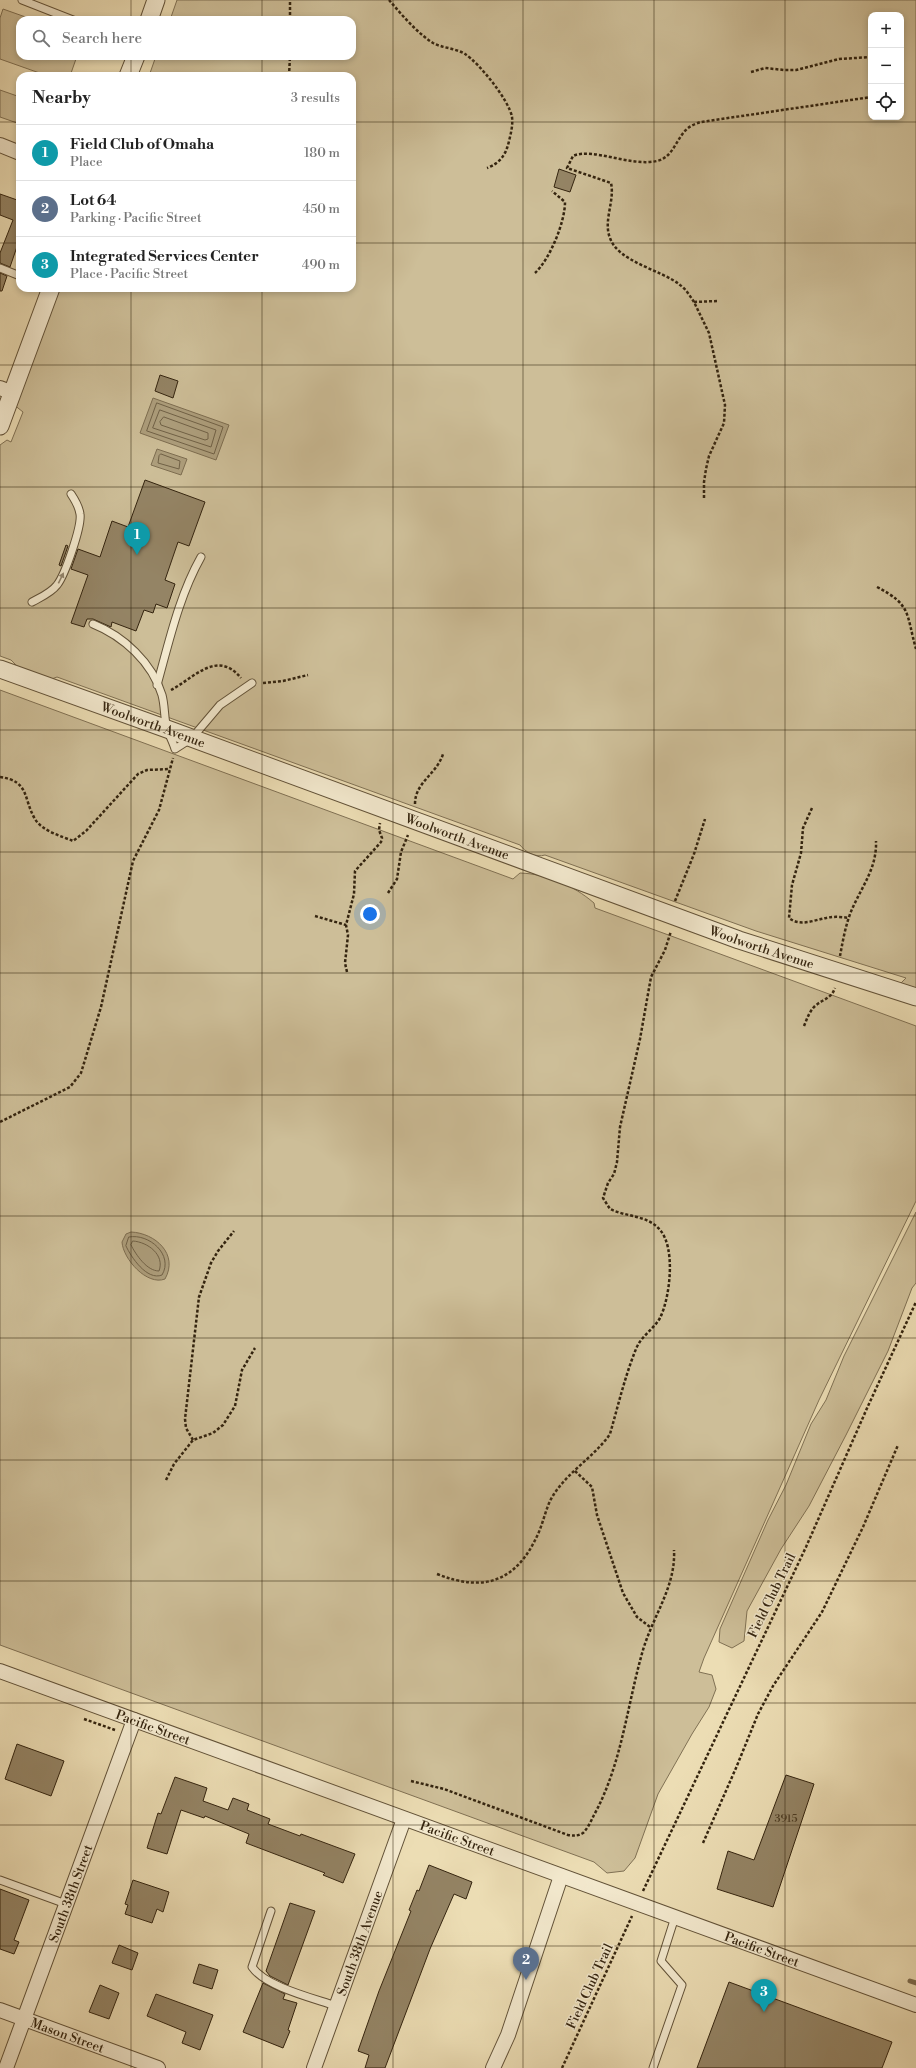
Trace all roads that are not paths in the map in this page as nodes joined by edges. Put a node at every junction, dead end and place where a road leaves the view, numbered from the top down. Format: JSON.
{"nodes":[{"id":1,"x":22,"y":0,"type":"edge"},
{"id":2,"x":156,"y":0,"type":"edge"},
{"id":3,"x":63,"y":16,"type":"edge"},
{"id":4,"x":150,"y":16,"type":"edge"},
{"id":5,"x":134,"y":60,"type":"edge"},
{"id":6,"x":130,"y":72,"type":"edge"},
{"id":7,"x":0,"y":145,"type":"edge"},
{"id":8,"x":16,"y":151,"type":"edge"},
{"id":9,"x":0,"y":268,"type":"edge"},
{"id":10,"x":16,"y":274,"type":"edge"},
{"id":11,"x":49,"y":292,"type":"edge"},
{"id":12,"x":6,"y":391,"type":"edge"},
{"id":13,"x":0,"y":426,"type":"edge"},
{"id":14,"x":71,"y":494,"type":"dead end"},
{"id":15,"x":201,"y":557,"type":"dead end"},
{"id":16,"x":32,"y":602,"type":"dead end"},
{"id":17,"x":92,"y":624,"type":"dead end"},
{"id":18,"x":0,"y":669,"type":"edge"},
{"id":19,"x":252,"y":683,"type":"road end"},
{"id":20,"x":157,"y":685,"type":"junction"},
{"id":21,"x":167,"y":729,"type":"junction"},
{"id":22,"x":192,"y":738,"type":"junction"},
{"id":23,"x":916,"y":997,"type":"edge"},
{"id":24,"x":0,"y":1671,"type":"edge"},
{"id":25,"x":134,"y":1720,"type":"junction"},
{"id":26,"x":404,"y":1819,"type":"junction"},
{"id":27,"x":561,"y":1876,"type":"junction"},
{"id":28,"x":0,"y":1880,"type":"edge"},
{"id":29,"x":66,"y":1904,"type":"junction"},
{"id":30,"x":271,"y":1911,"type":"dead end"},
{"id":31,"x":675,"y":1917,"type":"junction"},
{"id":32,"x":916,"y":2005,"type":"edge"},
{"id":33,"x":336,"y":2006,"type":"junction"},
{"id":34,"x":0,"y":2010,"type":"edge"},
{"id":35,"x":24,"y":2019,"type":"junction"},
{"id":36,"x":6,"y":2068,"type":"edge"},
{"id":37,"x":158,"y":2068,"type":"edge"},
{"id":38,"x":314,"y":2068,"type":"edge"},
{"id":39,"x":493,"y":2068,"type":"edge"},
{"id":40,"x":653,"y":2068,"type":"edge"}],
"edges":[{"from":1,"to":3,"type":"lane"},
{"from":2,"to":4,"type":"street"},
{"from":5,"to":6,"type":"street"},
{"from":7,"to":8,"type":"street"},
{"from":9,"to":10,"type":"lane"},
{"from":11,"to":12,"type":"street"},
{"from":12,"to":13,"type":"street"},
{"from":16,"to":14,"type":"lane","one_way":true},
{"from":15,"to":20,"type":"lane"},
{"from":17,"to":20,"type":"lane"},
{"from":18,"to":21,"type":"street","name":"Woolworth Avenue"},
{"from":19,"to":22,"type":"lane"},
{"from":20,"to":21,"type":"lane"},
{"from":21,"to":22,"type":"street","name":"Woolworth Avenue"},
{"from":21,"to":22,"type":"lane"},
{"from":22,"to":23,"type":"street","name":"Woolworth Avenue"},
{"from":24,"to":25,"type":"street","name":"Pacific Street"},
{"from":25,"to":26,"type":"street","name":"Pacific Street"},
{"from":25,"to":29,"type":"street","name":"South 38th Street"},
{"from":26,"to":27,"type":"street","name":"Pacific Street"},
{"from":26,"to":33,"type":"street","name":"South 38th Avenue"},
{"from":27,"to":31,"type":"street","name":"Pacific Street"},
{"from":27,"to":39,"type":"street"},
{"from":28,"to":29,"type":"lane"},
{"from":29,"to":35,"type":"street","name":"South 38th Street"},
{"from":30,"to":33,"type":"lane"},
{"from":31,"to":32,"type":"street","name":"Pacific Street"},
{"from":31,"to":40,"type":"lane"},
{"from":33,"to":38,"type":"street","name":"South 38th Avenue"},
{"from":34,"to":35,"type":"street","name":"Mason Street"},
{"from":35,"to":36,"type":"street","name":"South 38th Street"},
{"from":35,"to":37,"type":"street","name":"Mason Street"}]}
